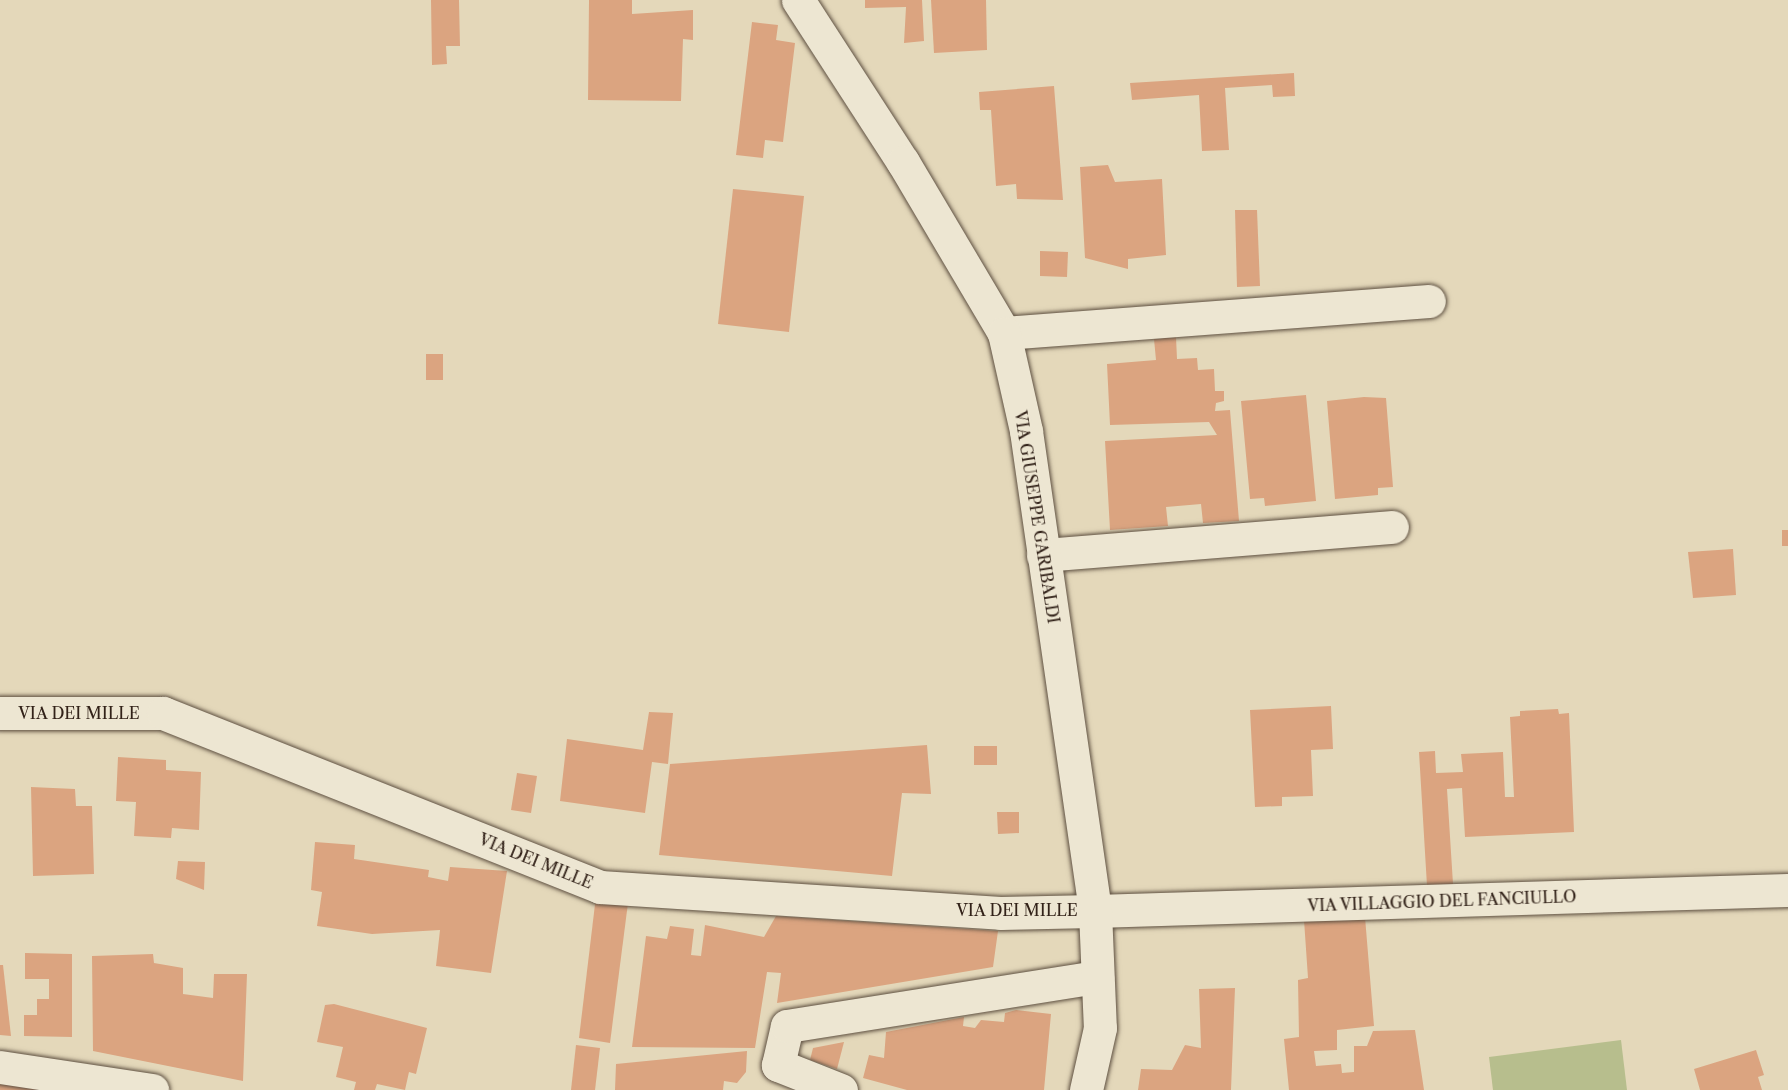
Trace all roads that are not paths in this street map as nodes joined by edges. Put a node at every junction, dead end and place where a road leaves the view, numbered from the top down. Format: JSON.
{"nodes":[{"id":1,"x":798,"y":0,"type":"edge"},
{"id":2,"x":1429,"y":302,"type":"dead end"},
{"id":3,"x":1004,"y":333,"type":"junction"},
{"id":4,"x":1392,"y":527,"type":"dead end"},
{"id":5,"x":1043,"y":555,"type":"junction"},
{"id":6,"x":0,"y":713,"type":"edge"},
{"id":7,"x":1788,"y":890,"type":"edge"},
{"id":8,"x":1095,"y":911,"type":"junction"},
{"id":9,"x":1097,"y":977,"type":"junction"},
{"id":10,"x":0,"y":1067,"type":"edge"},
{"id":11,"x":102,"y":1085,"type":"edge"},
{"id":12,"x":152,"y":1090,"type":"edge"},
{"id":13,"x":841,"y":1090,"type":"edge"},
{"id":14,"x":1086,"y":1090,"type":"edge"}],
"edges":[{"from":1,"to":3,"type":"street","name":"VIA GIUSEPPE GARIBALDI"},
{"from":2,"to":3,"type":"street"},
{"from":3,"to":5,"type":"street","name":"VIA GIUSEPPE GARIBALDI"},
{"from":4,"to":5,"type":"street"},
{"from":5,"to":8,"type":"street","name":"VIA GIUSEPPE GARIBALDI"},
{"from":6,"to":8,"type":"street","name":"VIA DEI MILLE"},
{"from":7,"to":8,"type":"street","name":"VIA VILLAGGIO DEL FANCIULLO"},
{"from":8,"to":9,"type":"street","name":"VIA GIUSEPPE GARIBALDI"},
{"from":9,"to":13,"type":"street"},
{"from":9,"to":14,"type":"street","name":"VIA GIUSEPPE GARIBALDI"},
{"from":10,"to":11,"type":"street"},
{"from":11,"to":12,"type":"street"}]}
